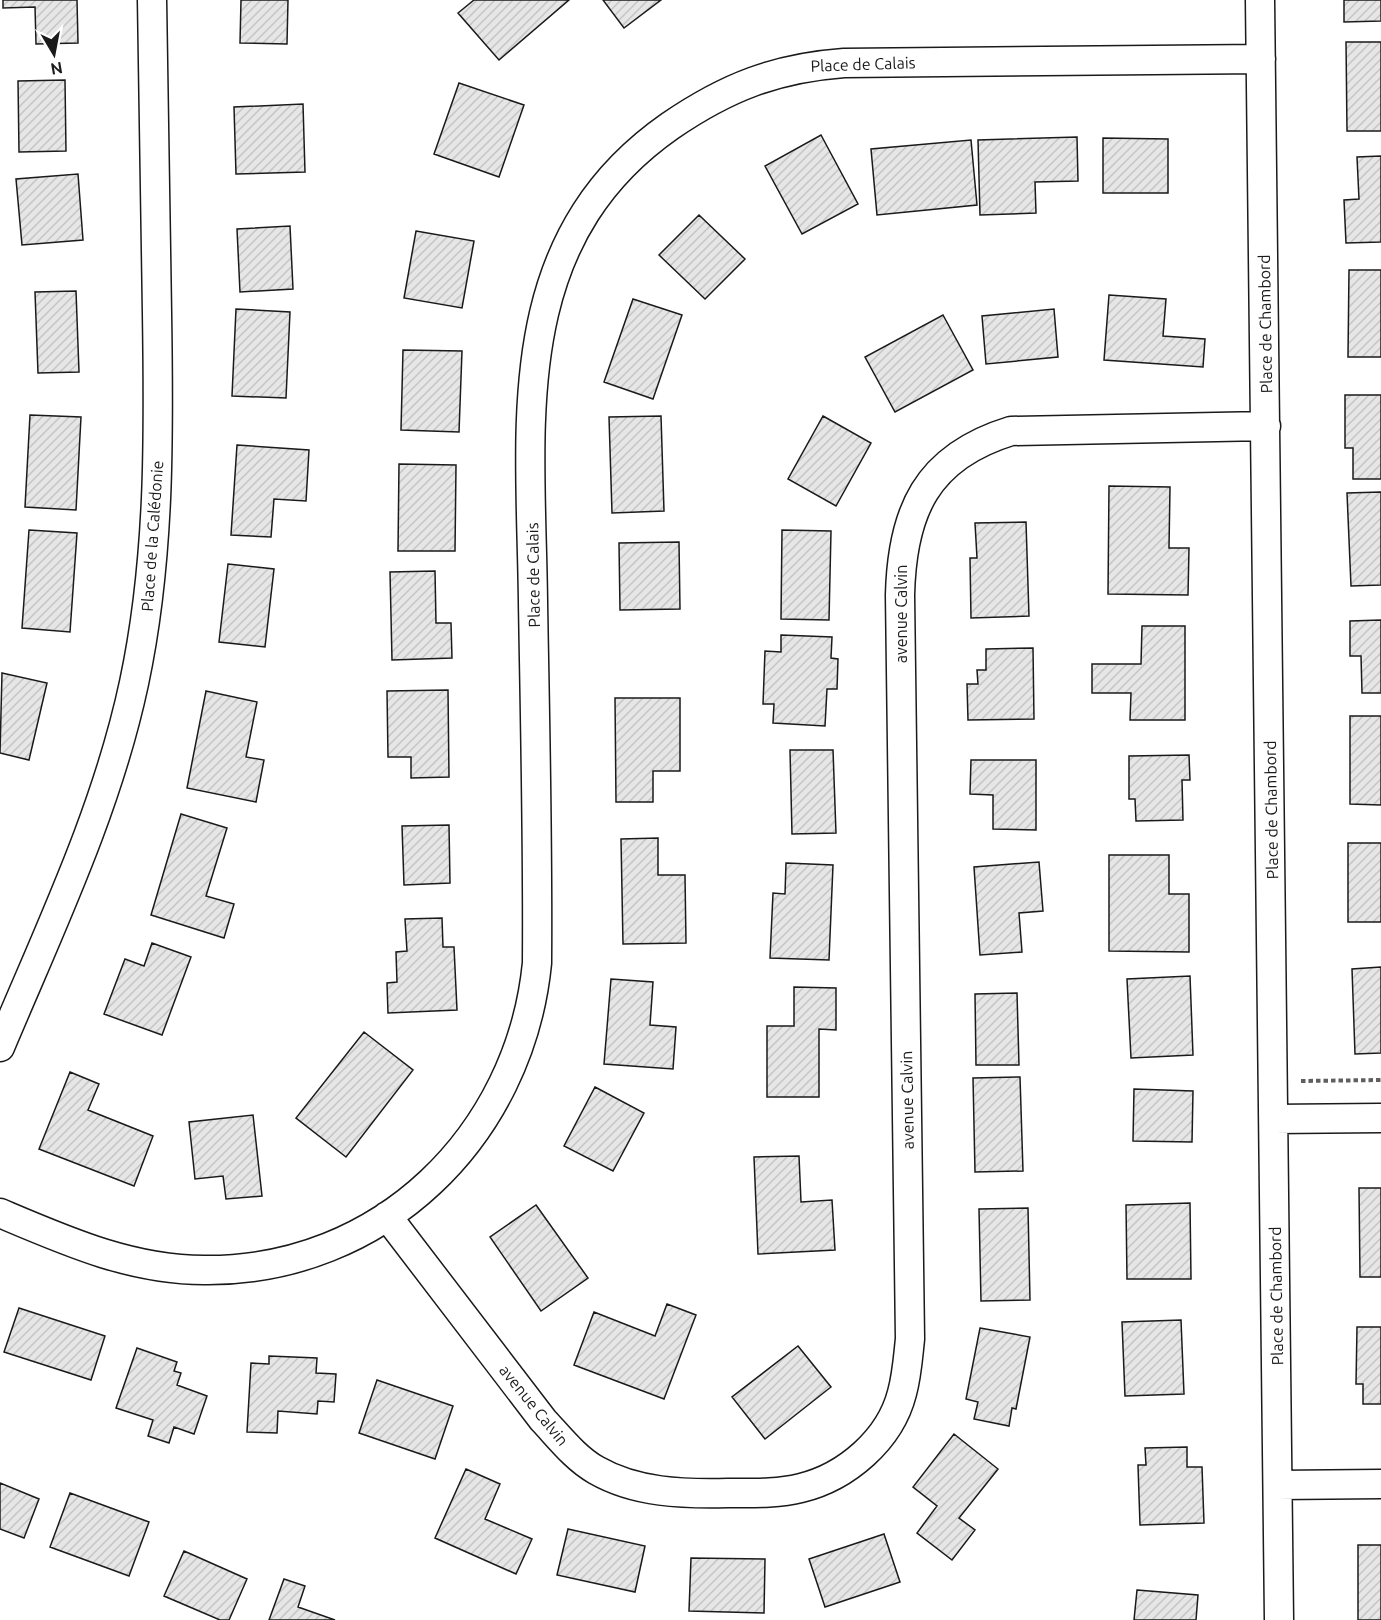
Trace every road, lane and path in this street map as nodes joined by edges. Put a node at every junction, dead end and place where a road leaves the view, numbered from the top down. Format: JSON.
{"nodes":[{"id":1,"x":152,"y":0,"type":"edge"},
{"id":2,"x":1260,"y":0,"type":"edge"},
{"id":3,"x":1261,"y":59,"type":"junction"},
{"id":4,"x":1266,"y":426,"type":"junction"},
{"id":5,"x":0,"y":1047,"type":"edge"},
{"id":6,"x":1381,"y":1080,"type":"edge"},
{"id":7,"x":1308,"y":1081,"type":"dead end"},
{"id":8,"x":1381,"y":1118,"type":"edge"},
{"id":9,"x":1274,"y":1119,"type":"junction"},
{"id":10,"x":0,"y":1213,"type":"edge"},
{"id":11,"x":387,"y":1216,"type":"junction"},
{"id":12,"x":1381,"y":1484,"type":"edge"},
{"id":13,"x":1278,"y":1485,"type":"junction"},
{"id":14,"x":1279,"y":1620,"type":"edge"}],
"edges":[{"from":1,"to":5,"type":"street","name":"Place de la Calédonie"},
{"from":2,"to":3,"type":"street","name":"Place de Chambord"},
{"from":3,"to":4,"type":"street","name":"Place de Chambord"},
{"from":3,"to":11,"type":"street","name":"Place de Calais"},
{"from":4,"to":9,"type":"street","name":"Place de Chambord"},
{"from":4,"to":11,"type":"street","name":"avenue Calvin"},
{"from":6,"to":7,"type":"path"},
{"from":8,"to":9,"type":"street"},
{"from":9,"to":13,"type":"street","name":"Place de Chambord"},
{"from":10,"to":11,"type":"street","name":"Place de Calais"},
{"from":12,"to":13,"type":"street"},
{"from":13,"to":14,"type":"street","name":"Place de Chambord"}]}
